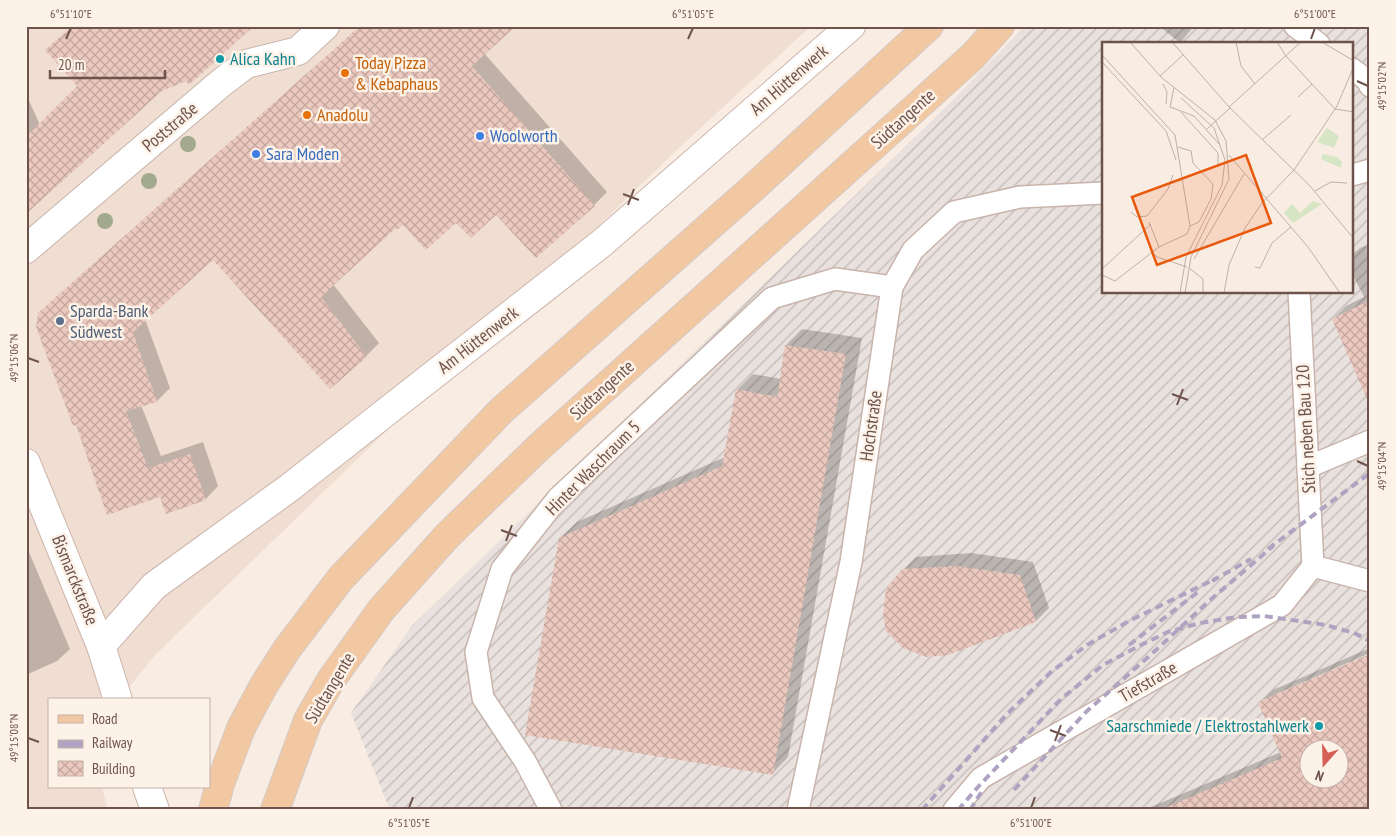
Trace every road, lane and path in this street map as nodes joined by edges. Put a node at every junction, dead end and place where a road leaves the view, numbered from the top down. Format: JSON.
{"nodes":[{"id":1,"x":325,"y":26,"type":"edge"},
{"id":2,"x":851,"y":26,"type":"edge"},
{"id":3,"x":929,"y":26,"type":"edge"},
{"id":4,"x":1000,"y":26,"type":"edge"},
{"id":5,"x":1295,"y":26,"type":"edge"},
{"id":6,"x":1315,"y":42,"type":"edge"},
{"id":7,"x":1354,"y":70,"type":"edge"},
{"id":8,"x":1370,"y":86,"type":"edge"},
{"id":9,"x":1370,"y":170,"type":"edge"},
{"id":10,"x":1354,"y":174,"type":"edge"},
{"id":11,"x":1102,"y":193,"type":"edge"},
{"id":12,"x":26,"y":249,"type":"edge"},
{"id":13,"x":892,"y":287,"type":"junction"},
{"id":14,"x":1299,"y":294,"type":"edge"},
{"id":15,"x":1370,"y":441,"type":"edge"},
{"id":16,"x":26,"y":462,"type":"edge"},
{"id":17,"x":1308,"y":467,"type":"junction"},
{"id":18,"x":1313,"y":566,"type":"junction"},
{"id":19,"x":1370,"y":581,"type":"edge"},
{"id":20,"x":101,"y":646,"type":"junction"},
{"id":21,"x":117,"y":698,"type":"edge"},
{"id":22,"x":148,"y":788,"type":"edge"},
{"id":23,"x":156,"y":810,"type":"edge"},
{"id":24,"x":213,"y":810,"type":"edge"},
{"id":25,"x":275,"y":810,"type":"edge"},
{"id":26,"x":551,"y":810,"type":"edge"},
{"id":27,"x":798,"y":810,"type":"edge"},
{"id":28,"x":954,"y":810,"type":"edge"}],
"edges":[{"from":1,"to":12,"type":"main road","name":"Poststraße"},
{"from":2,"to":20,"type":"main road","name":"Am Hüttenwerk"},
{"from":3,"to":24,"type":"main road"},
{"from":4,"to":25,"type":"main road","name":"Südtangente"},
{"from":5,"to":6,"type":"lane"},
{"from":7,"to":8,"type":"lane"},
{"from":9,"to":10,"type":"lane"},
{"from":11,"to":13,"type":"lane","name":"Hochstraße"},
{"from":13,"to":26,"type":"lane","name":"Hinter Waschraum 5"},
{"from":13,"to":27,"type":"lane","name":"Hochstraße"},
{"from":14,"to":17,"type":"lane","name":"Stich neben Bau 120"},
{"from":15,"to":17,"type":"lane"},
{"from":16,"to":20,"type":"main road","name":"Bismarckstraße"},
{"from":17,"to":18,"type":"lane","name":"Stich neben Bau 120"},
{"from":18,"to":19,"type":"lane"},
{"from":18,"to":28,"type":"lane","name":"Tiefstraße"},
{"from":20,"to":21,"type":"main road","name":"Bismarckstraße"},
{"from":22,"to":23,"type":"main road"}]}
